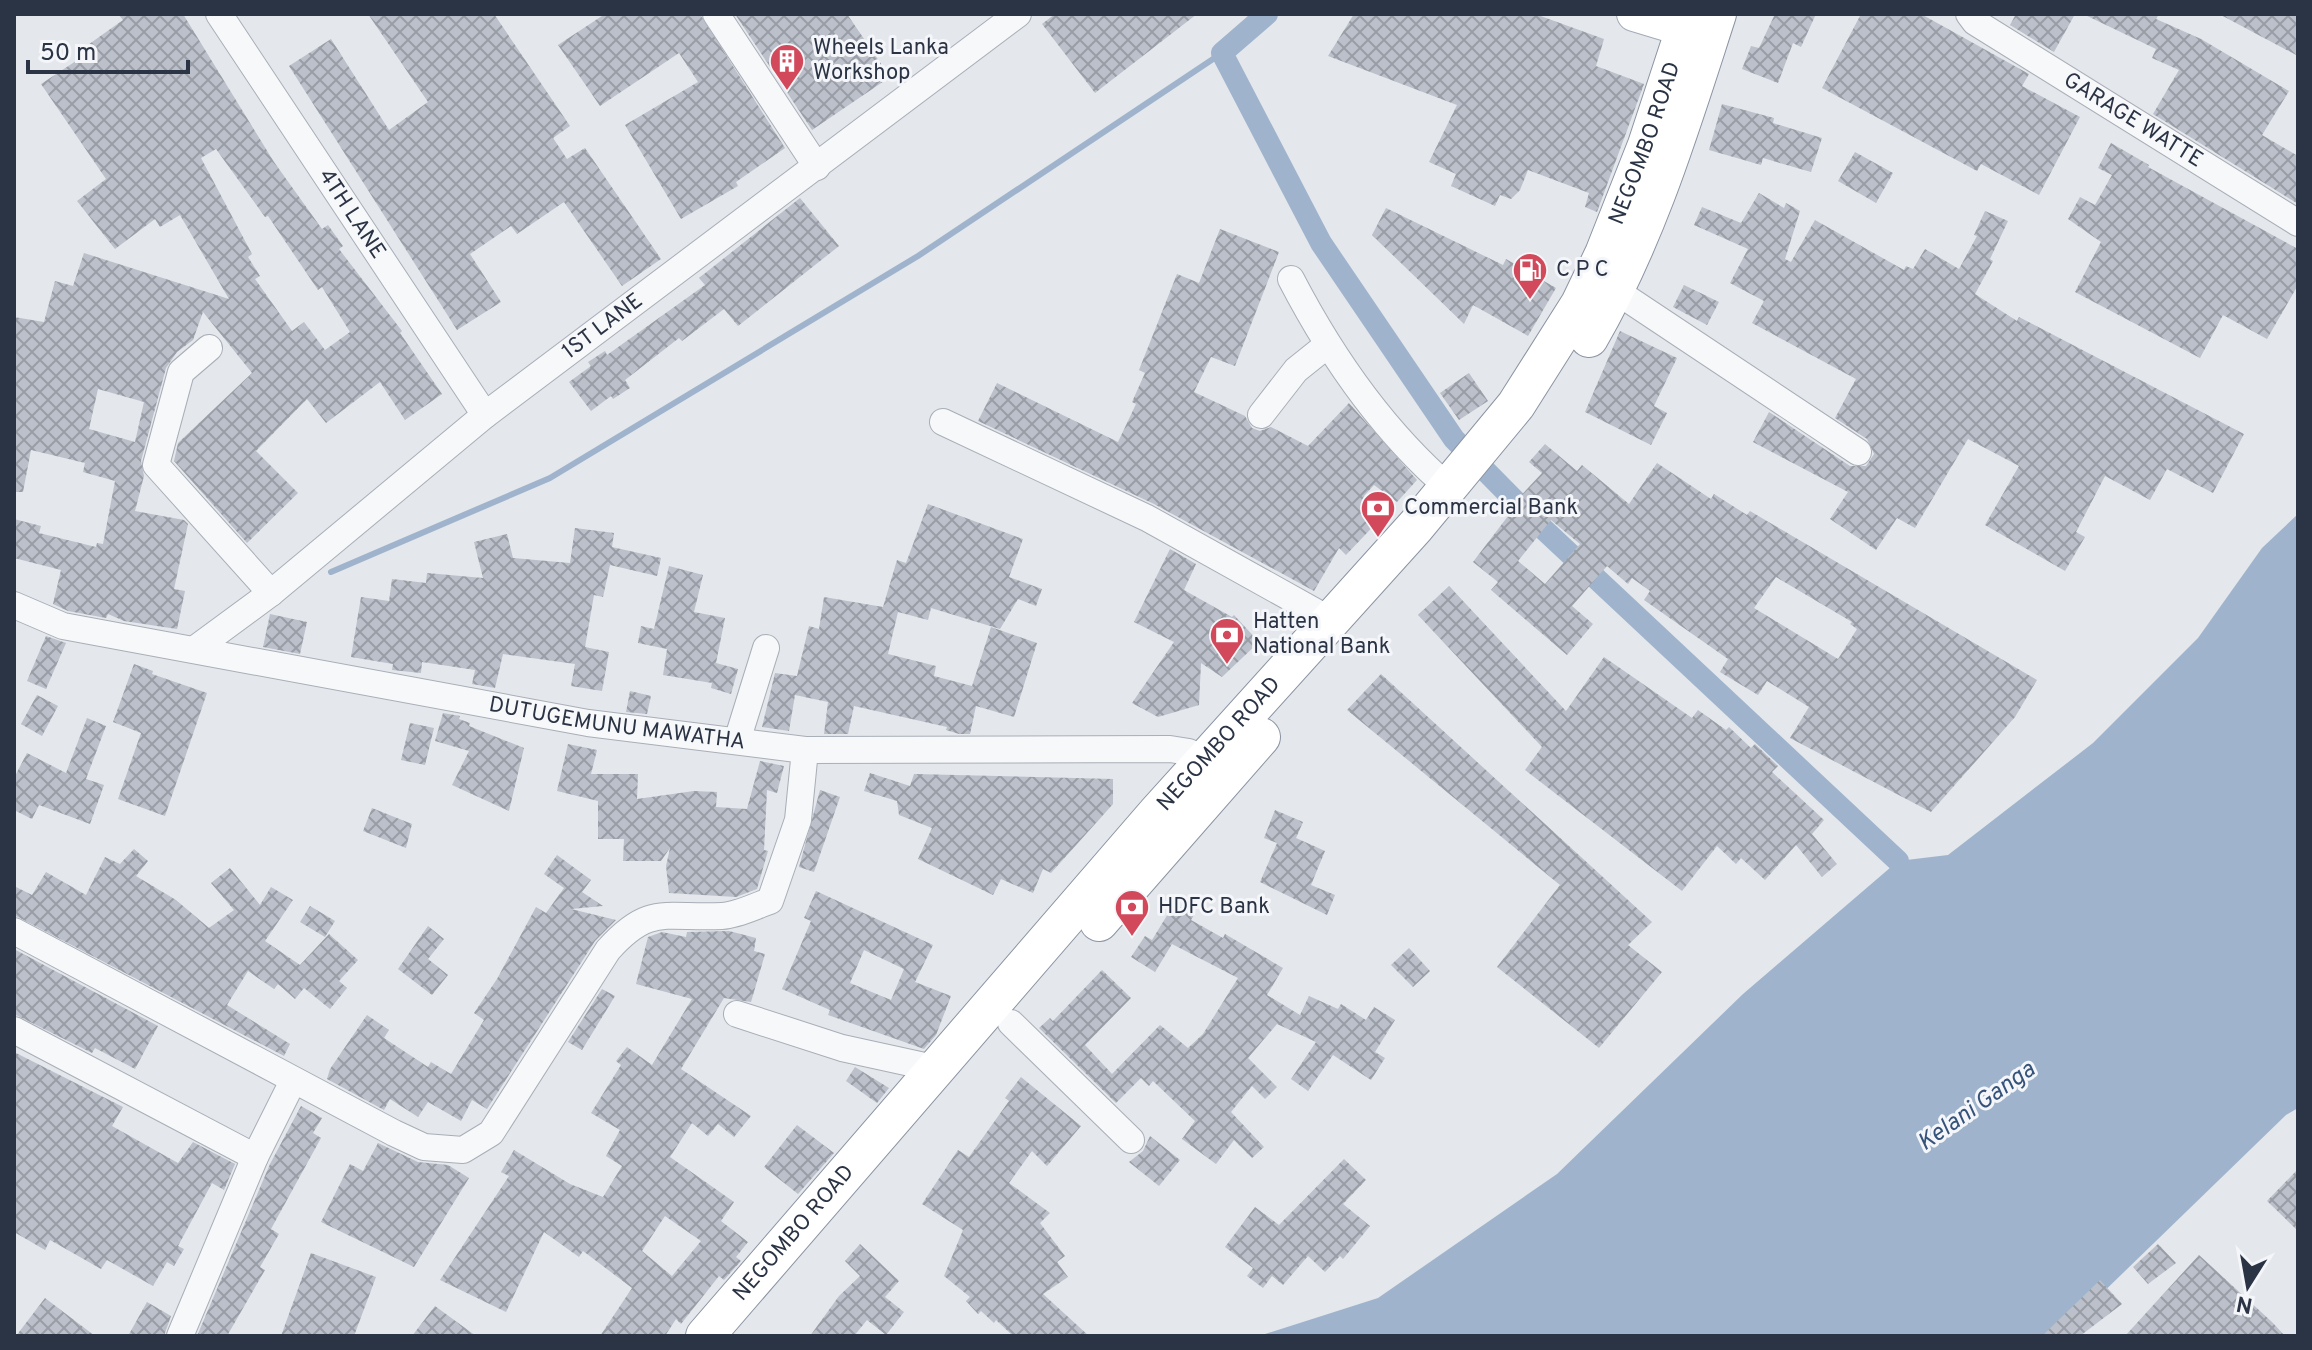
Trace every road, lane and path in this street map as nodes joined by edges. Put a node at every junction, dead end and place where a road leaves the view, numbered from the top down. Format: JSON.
{"nodes":[{"id":1,"x":219,"y":14,"type":"edge"},
{"id":2,"x":716,"y":14,"type":"edge"},
{"id":3,"x":1018,"y":14,"type":"edge"},
{"id":4,"x":1634,"y":14,"type":"edge"},
{"id":5,"x":1969,"y":14,"type":"edge"},
{"id":6,"x":1700,"y":24,"type":"edge"},
{"id":7,"x":817,"y":167,"type":"junction"},
{"id":8,"x":2298,"y":223,"type":"edge"},
{"id":9,"x":1291,"y":279,"type":"dead end"},
{"id":10,"x":1616,"y":291,"type":"junction"},
{"id":11,"x":1326,"y":346,"type":"junction"},
{"id":12,"x":209,"y":348,"type":"dead end"},
{"id":13,"x":485,"y":415,"type":"junction"},
{"id":14,"x":1261,"y":415,"type":"dead end"},
{"id":15,"x":943,"y":422,"type":"dead end"},
{"id":16,"x":1858,"y":452,"type":"dead end"},
{"id":17,"x":1492,"y":454,"type":"junction"},
{"id":18,"x":1459,"y":489,"type":"junction"},
{"id":19,"x":271,"y":593,"type":"junction"},
{"id":20,"x":14,"y":605,"type":"edge"},
{"id":21,"x":1332,"y":621,"type":"junction"},
{"id":22,"x":766,"y":648,"type":"dead end"},
{"id":23,"x":195,"y":649,"type":"junction"},
{"id":24,"x":737,"y":741,"type":"junction"},
{"id":25,"x":805,"y":750,"type":"junction"},
{"id":26,"x":1214,"y":768,"type":"junction"},
{"id":27,"x":14,"y":931,"type":"edge"},
{"id":28,"x":737,"y":1014,"type":"dead end"},
{"id":29,"x":1011,"y":1023,"type":"junction"},
{"id":30,"x":14,"y":1030,"type":"edge"},
{"id":31,"x":938,"y":1069,"type":"junction"},
{"id":32,"x":293,"y":1081,"type":"junction"},
{"id":33,"x":1131,"y":1140,"type":"dead end"},
{"id":34,"x":255,"y":1157,"type":"junction"},
{"id":35,"x":180,"y":1336,"type":"edge"},
{"id":36,"x":705,"y":1336,"type":"edge"},
{"id":37,"x":738,"y":1336,"type":"edge"}],
"edges":[{"from":1,"to":13,"type":"street","name":"4TH LANE"},
{"from":2,"to":7,"type":"street"},
{"from":3,"to":7,"type":"street","name":"1ST LANE"},
{"from":4,"to":6,"type":"main road"},
{"from":5,"to":8,"type":"street","name":"GARAGE WATTE"},
{"from":6,"to":10,"type":"highway","name":"NEGOMBO ROAD"},
{"from":6,"to":17,"type":"highway","name":"NEGOMBO ROAD"},
{"from":7,"to":13,"type":"street","name":"1ST LANE"},
{"from":9,"to":11,"type":"street"},
{"from":10,"to":16,"type":"street"},
{"from":10,"to":17,"type":"highway","name":"NEGOMBO ROAD"},
{"from":11,"to":14,"type":"street"},
{"from":11,"to":18,"type":"street"},
{"from":12,"to":19,"type":"street"},
{"from":13,"to":19,"type":"street","name":"1ST LANE"},
{"from":15,"to":21,"type":"street"},
{"from":17,"to":18,"type":"highway","name":"NEGOMBO ROAD"},
{"from":18,"to":21,"type":"highway","name":"NEGOMBO ROAD"},
{"from":18,"to":26,"type":"highway","name":"NEGOMBO ROAD"},
{"from":19,"to":23,"type":"street","name":"1ST LANE"},
{"from":20,"to":23,"type":"street","name":"DUTUGEMUNU MAWATHA"},
{"from":21,"to":26,"type":"highway","name":"NEGOMBO ROAD"},
{"from":22,"to":24,"type":"street"},
{"from":23,"to":24,"type":"street","name":"DUTUGEMUNU MAWATHA"},
{"from":24,"to":25,"type":"street","name":"DUTUGEMUNU MAWATHA"},
{"from":25,"to":26,"type":"street","name":"DUTUGEMUNU MAWATHA"},
{"from":25,"to":32,"type":"street"},
{"from":26,"to":29,"type":"highway","name":"NEGOMBO ROAD"},
{"from":26,"to":31,"type":"highway","name":"NEGOMBO ROAD"},
{"from":27,"to":32,"type":"street"},
{"from":28,"to":31,"type":"street"},
{"from":29,"to":33,"type":"street"},
{"from":29,"to":37,"type":"highway","name":"NEGOMBO ROAD"},
{"from":30,"to":34,"type":"street"},
{"from":31,"to":36,"type":"highway","name":"NEGOMBO ROAD"},
{"from":32,"to":34,"type":"street"},
{"from":34,"to":35,"type":"street"}]}
